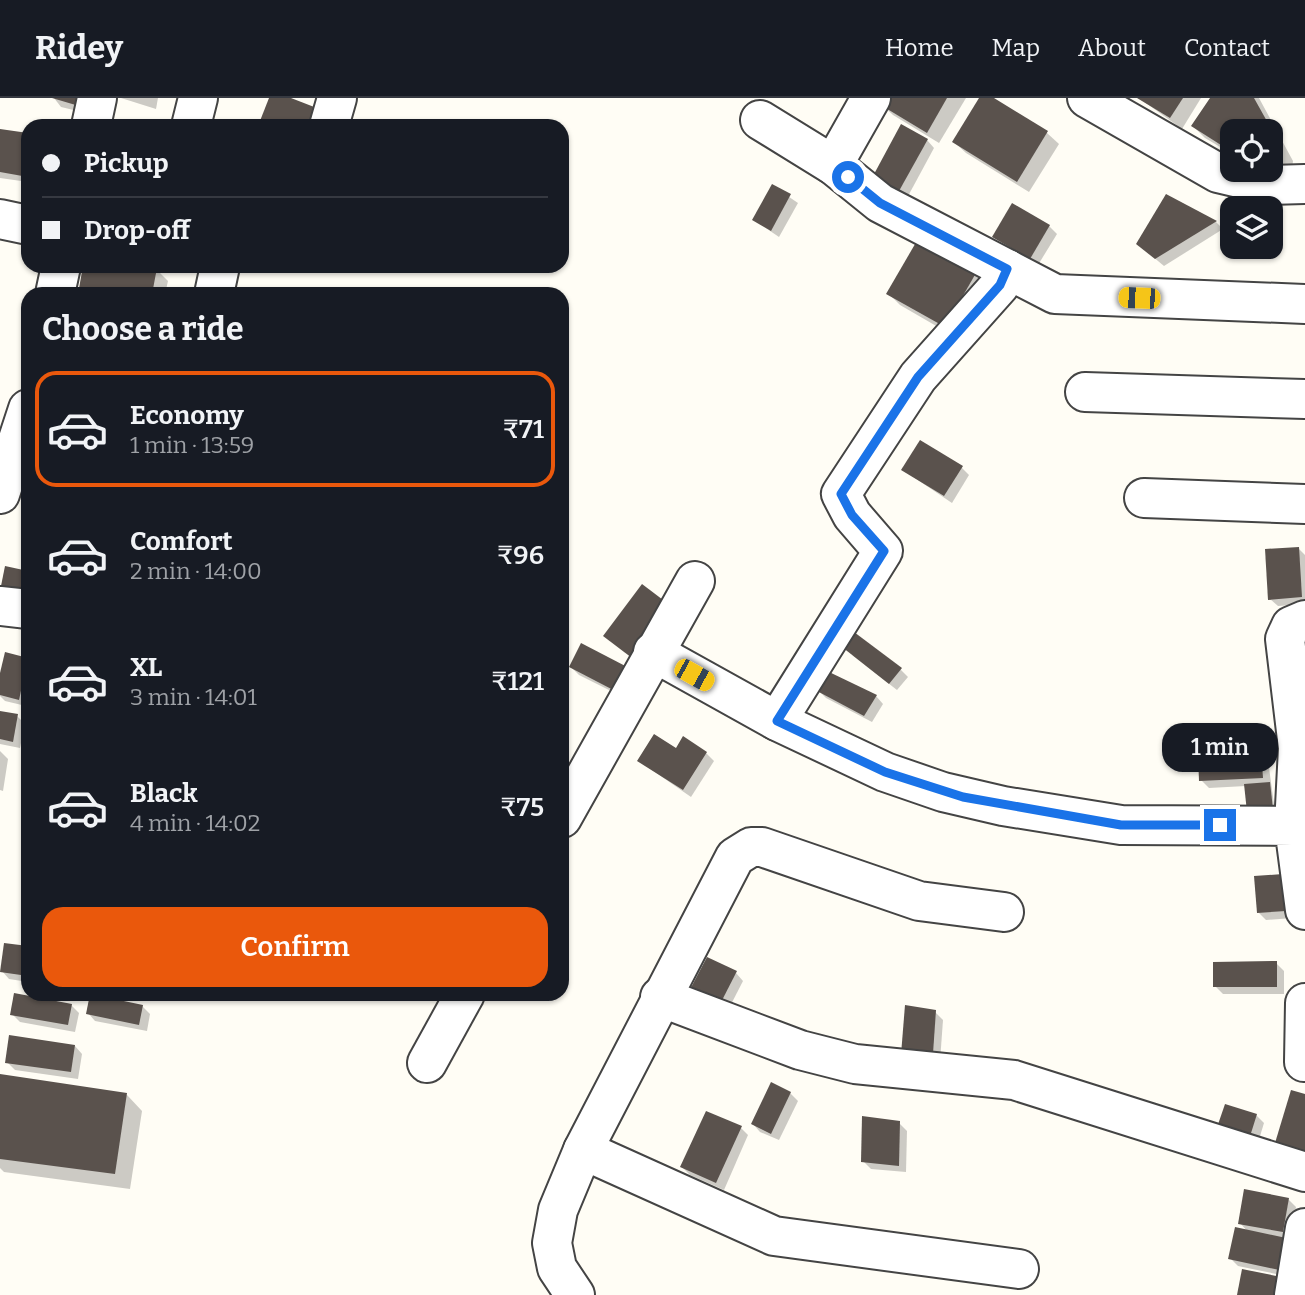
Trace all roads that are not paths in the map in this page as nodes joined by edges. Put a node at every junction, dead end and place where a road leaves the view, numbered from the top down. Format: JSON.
{"nodes":[{"id":1,"x":97,"y":98,"type":"edge"},
{"id":2,"x":198,"y":98,"type":"edge"},
{"id":3,"x":337,"y":98,"type":"edge"},
{"id":4,"x":872,"y":98,"type":"edge"},
{"id":5,"x":1094,"y":100,"type":"edge"},
{"id":6,"x":92,"y":119,"type":"edge"},
{"id":7,"x":193,"y":119,"type":"edge"},
{"id":8,"x":331,"y":119,"type":"edge"},
{"id":9,"x":760,"y":120,"type":"dead end"},
{"id":10,"x":833,"y":165,"type":"junction"},
{"id":11,"x":1305,"y":184,"type":"edge"},
{"id":12,"x":0,"y":219,"type":"edge"},
{"id":13,"x":21,"y":224,"type":"edge"},
{"id":14,"x":1007,"y":269,"type":"junction"},
{"id":15,"x":1305,"y":304,"type":"edge"},
{"id":16,"x":1085,"y":392,"type":"dead end"},
{"id":17,"x":1305,"y":398,"type":"edge"},
{"id":18,"x":0,"y":399,"type":"edge"},
{"id":19,"x":21,"y":405,"type":"edge"},
{"id":20,"x":21,"y":429,"type":"edge"},
{"id":21,"x":0,"y":494,"type":"edge"},
{"id":22,"x":1144,"y":498,"type":"dead end"},
{"id":23,"x":1305,"y":504,"type":"edge"},
{"id":24,"x":695,"y":581,"type":"dead end"},
{"id":25,"x":0,"y":606,"type":"edge"},
{"id":26,"x":21,"y":608,"type":"edge"},
{"id":27,"x":1305,"y":620,"type":"edge"},
{"id":28,"x":653,"y":652,"type":"junction"},
{"id":29,"x":777,"y":721,"type":"junction"},
{"id":30,"x":1302,"y":768,"type":"edge"},
{"id":31,"x":569,"y":805,"type":"edge"},
{"id":32,"x":1294,"y":826,"type":"junction"},
{"id":33,"x":1305,"y":895,"type":"edge"},
{"id":34,"x":1305,"y":910,"type":"edge"},
{"id":35,"x":1003,"y":912,"type":"dead end"},
{"id":36,"x":660,"y":997,"type":"junction"},
{"id":37,"x":461,"y":1001,"type":"edge"},
{"id":38,"x":1305,"y":1003,"type":"edge"},
{"id":39,"x":1304,"y":1062,"type":"edge"},
{"id":40,"x":427,"y":1063,"type":"dead end"},
{"id":41,"x":583,"y":1150,"type":"junction"},
{"id":42,"x":1305,"y":1172,"type":"edge"},
{"id":43,"x":1305,"y":1228,"type":"edge"},
{"id":44,"x":1019,"y":1269,"type":"dead end"},
{"id":45,"x":575,"y":1295,"type":"edge"},
{"id":46,"x":1294,"y":1295,"type":"edge"}],
"edges":[{"from":1,"to":6,"type":"street"},
{"from":2,"to":7,"type":"street"},
{"from":3,"to":8,"type":"street"},
{"from":4,"to":10,"type":"street"},
{"from":5,"to":11,"type":"street"},
{"from":9,"to":10,"type":"street"},
{"from":10,"to":14,"type":"street"},
{"from":12,"to":13,"type":"street"},
{"from":14,"to":15,"type":"street"},
{"from":14,"to":29,"type":"street"},
{"from":16,"to":17,"type":"street"},
{"from":18,"to":19,"type":"street"},
{"from":20,"to":21,"type":"street"},
{"from":22,"to":23,"type":"street"},
{"from":24,"to":28,"type":"street"},
{"from":25,"to":26,"type":"street"},
{"from":27,"to":30,"type":"street"},
{"from":28,"to":29,"type":"street"},
{"from":28,"to":31,"type":"street"},
{"from":29,"to":32,"type":"street"},
{"from":30,"to":32,"type":"street"},
{"from":32,"to":33,"type":"street"},
{"from":33,"to":34,"type":"street"},
{"from":35,"to":36,"type":"street"},
{"from":36,"to":41,"type":"street"},
{"from":36,"to":42,"type":"street"},
{"from":37,"to":40,"type":"street"},
{"from":38,"to":39,"type":"street"},
{"from":41,"to":44,"type":"street"},
{"from":41,"to":45,"type":"street"},
{"from":43,"to":46,"type":"street"}]}
